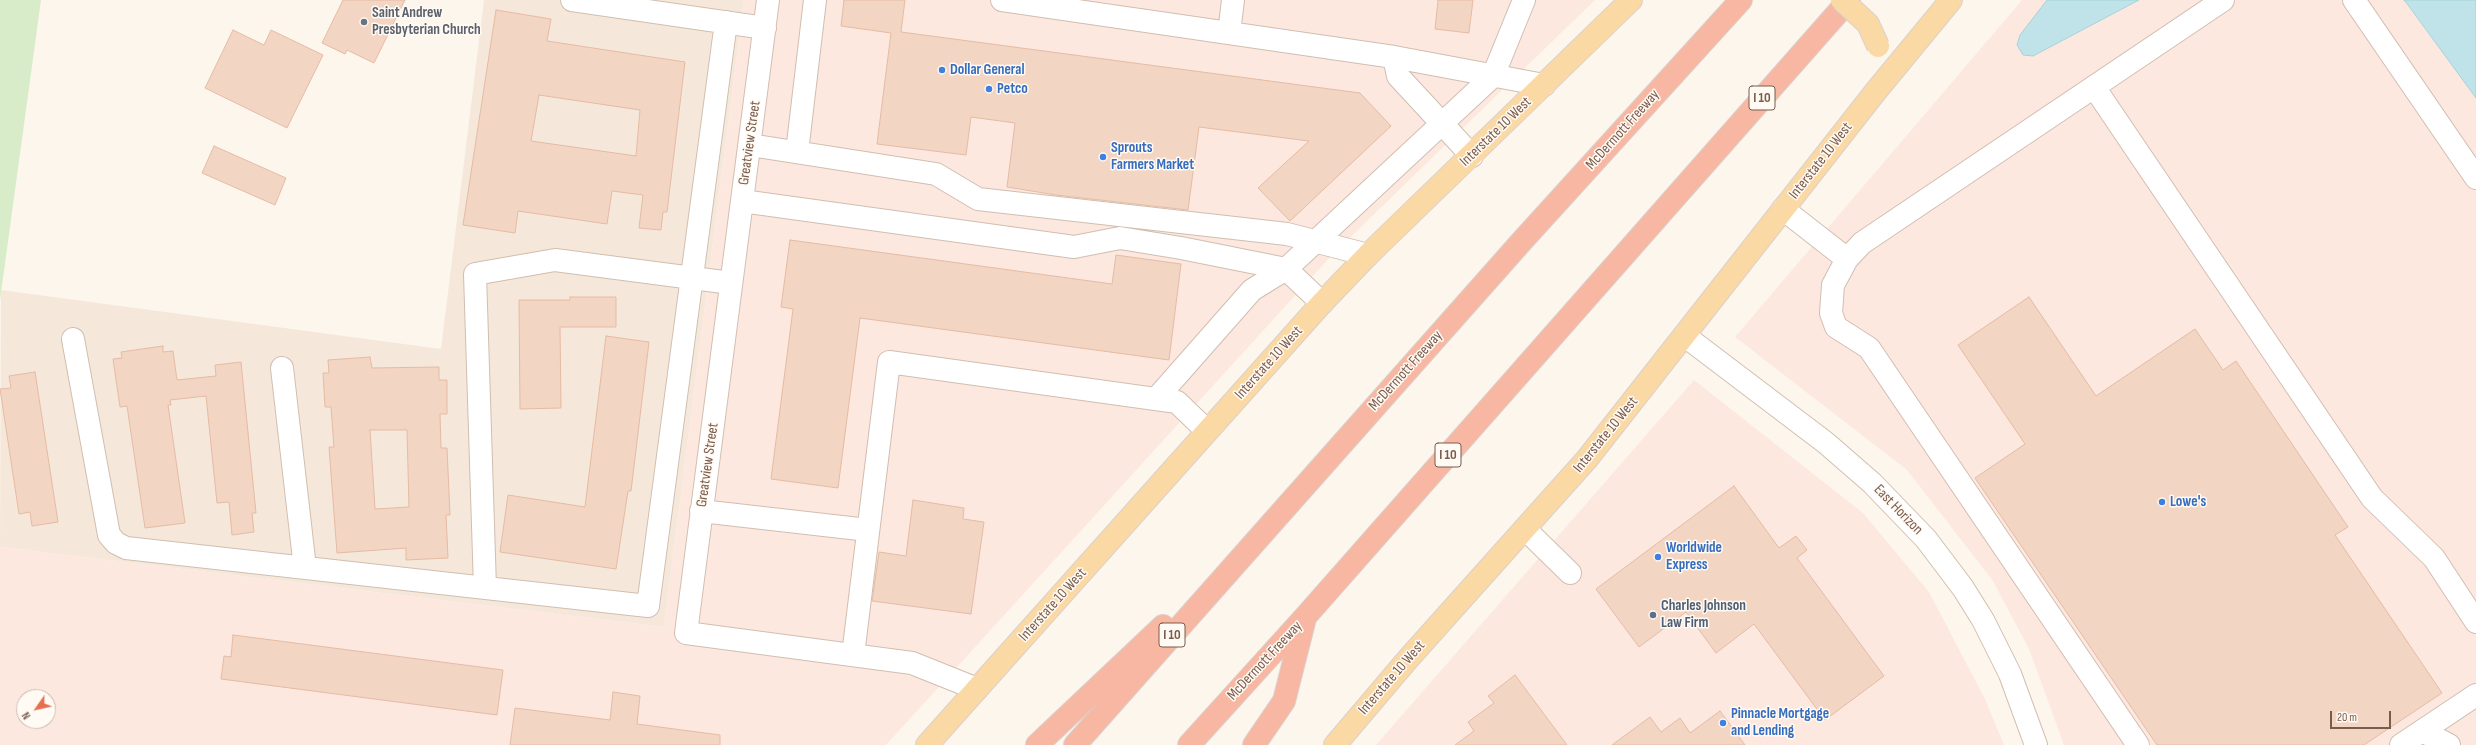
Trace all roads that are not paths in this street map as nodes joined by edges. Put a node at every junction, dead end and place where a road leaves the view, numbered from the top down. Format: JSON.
{"nodes":[{"id":1,"x":572,"y":0,"type":"edge"},
{"id":2,"x":768,"y":0,"type":"edge"},
{"id":3,"x":815,"y":0,"type":"edge"},
{"id":4,"x":1002,"y":0,"type":"edge"},
{"id":5,"x":1233,"y":0,"type":"edge"},
{"id":6,"x":1524,"y":0,"type":"edge"},
{"id":7,"x":1631,"y":0,"type":"edge"},
{"id":8,"x":1741,"y":0,"type":"edge"},
{"id":9,"x":1842,"y":0,"type":"edge"},
{"id":10,"x":1849,"y":0,"type":"edge"},
{"id":11,"x":1951,"y":0,"type":"edge"},
{"id":12,"x":2223,"y":0,"type":"edge"},
{"id":13,"x":2354,"y":0,"type":"edge"},
{"id":14,"x":726,"y":22,"type":"junction"},
{"id":15,"x":765,"y":28,"type":"junction"},
{"id":16,"x":1228,"y":33,"type":"junction"},
{"id":17,"x":1394,"y":57,"type":"junction"},
{"id":18,"x":1493,"y":76,"type":"junction"},
{"id":19,"x":1544,"y":85,"type":"junction"},
{"id":20,"x":2094,"y":87,"type":"junction"},
{"id":21,"x":1876,"y":91,"type":"junction"},
{"id":22,"x":1443,"y":124,"type":"junction"},
{"id":23,"x":750,"y":145,"type":"junction"},
{"id":24,"x":797,"y":152,"type":"junction"},
{"id":25,"x":1472,"y":156,"type":"junction"},
{"id":26,"x":2476,"y":178,"type":"edge"},
{"id":27,"x":742,"y":201,"type":"junction"},
{"id":28,"x":1783,"y":209,"type":"junction"},
{"id":29,"x":1315,"y":242,"type":"junction"},
{"id":30,"x":1368,"y":255,"type":"junction"},
{"id":31,"x":1847,"y":259,"type":"junction"},
{"id":32,"x":1286,"y":269,"type":"junction"},
{"id":33,"x":692,"y":278,"type":"junction"},
{"id":34,"x":732,"y":283,"type":"junction"},
{"id":35,"x":1322,"y":303,"type":"junction"},
{"id":36,"x":1685,"y":336,"type":"junction"},
{"id":37,"x":73,"y":339,"type":"dead end"},
{"id":38,"x":282,"y":368,"type":"dead end"},
{"id":39,"x":1156,"y":399,"type":"junction"},
{"id":40,"x":1207,"y":430,"type":"junction"},
{"id":41,"x":702,"y":511,"type":"junction"},
{"id":42,"x":1270,"y":525,"type":"junction"},
{"id":43,"x":1525,"y":529,"type":"junction"},
{"id":44,"x":868,"y":530,"type":"junction"},
{"id":45,"x":305,"y":568,"type":"junction"},
{"id":46,"x":1570,"y":573,"type":"dead end"},
{"id":47,"x":485,"y":588,"type":"junction"},
{"id":48,"x":1305,"y":617,"type":"junction"},
{"id":49,"x":2476,"y":622,"type":"edge"},
{"id":50,"x":853,"y":655,"type":"junction"},
{"id":51,"x":977,"y":689,"type":"junction"},
{"id":52,"x":2476,"y":695,"type":"edge"},
{"id":53,"x":2422,"y":731,"type":"junction"},
{"id":54,"x":926,"y":745,"type":"edge"},
{"id":55,"x":1037,"y":745,"type":"edge"},
{"id":56,"x":1075,"y":745,"type":"edge"},
{"id":57,"x":1189,"y":745,"type":"edge"},
{"id":58,"x":1254,"y":745,"type":"edge"},
{"id":59,"x":1335,"y":745,"type":"edge"},
{"id":60,"x":2036,"y":745,"type":"edge"},
{"id":61,"x":2138,"y":745,"type":"edge"},
{"id":62,"x":2401,"y":745,"type":"edge"},
{"id":63,"x":2449,"y":745,"type":"edge"}],
"edges":[{"from":1,"to":14,"type":"street"},
{"from":2,"to":15,"type":"street","name":"Greatview Street"},
{"from":3,"to":24,"type":"street"},
{"from":4,"to":16,"type":"street"},
{"from":5,"to":16,"type":"street"},
{"from":6,"to":18,"type":"street"},
{"from":7,"to":19,"type":"main road","name":"Interstate 10 West"},
{"from":8,"to":42,"type":"highway","name":"McDermott Freeway","number":"I 10"},
{"from":9,"to":21,"type":"main road","bridge":true},
{"from":10,"to":48,"type":"highway","name":"McDermott Freeway","number":"I 10"},
{"from":11,"to":21,"type":"main road","name":"Interstate 10 West"},
{"from":12,"to":20,"type":"street"},
{"from":13,"to":26,"type":"street"},
{"from":14,"to":15,"type":"street"},
{"from":14,"to":33,"type":"street"},
{"from":15,"to":23,"type":"street","name":"Greatview Street"},
{"from":16,"to":17,"type":"street"},
{"from":17,"to":18,"type":"street"},
{"from":17,"to":22,"type":"street"},
{"from":18,"to":19,"type":"street"},
{"from":18,"to":22,"type":"street"},
{"from":19,"to":25,"type":"main road","name":"Interstate 10 West"},
{"from":20,"to":31,"type":"street"},
{"from":20,"to":49,"type":"street"},
{"from":21,"to":28,"type":"main road","name":"Interstate 10 West"},
{"from":22,"to":25,"type":"street"},
{"from":22,"to":29,"type":"street"},
{"from":23,"to":24,"type":"street"},
{"from":23,"to":27,"type":"street","name":"Greatview Street"},
{"from":24,"to":29,"type":"street"},
{"from":25,"to":30,"type":"main road","name":"Interstate 10 West"},
{"from":27,"to":32,"type":"street"},
{"from":27,"to":34,"type":"street","name":"Greatview Street"},
{"from":28,"to":31,"type":"street"},
{"from":28,"to":36,"type":"main road","name":"Interstate 10 West"},
{"from":29,"to":30,"type":"street"},
{"from":29,"to":32,"type":"street"},
{"from":30,"to":35,"type":"main road","name":"Interstate 10 West"},
{"from":31,"to":61,"type":"street"},
{"from":32,"to":35,"type":"street"},
{"from":32,"to":39,"type":"street"},
{"from":33,"to":34,"type":"street"},
{"from":33,"to":47,"type":"street"},
{"from":33,"to":47,"type":"street"},
{"from":34,"to":41,"type":"street","name":"Greatview Street"},
{"from":35,"to":40,"type":"main road","name":"Interstate 10 West"},
{"from":36,"to":43,"type":"main road","name":"Interstate 10 West"},
{"from":36,"to":60,"type":"street","name":"East Horizon"},
{"from":37,"to":45,"type":"street"},
{"from":38,"to":45,"type":"street"},
{"from":39,"to":40,"type":"street"},
{"from":39,"to":44,"type":"street"},
{"from":40,"to":51,"type":"main road","name":"Interstate 10 West"},
{"from":41,"to":44,"type":"street"},
{"from":41,"to":50,"type":"street","name":"Greatview Street"},
{"from":42,"to":55,"type":"highway"},
{"from":42,"to":56,"type":"highway","name":"McDermott Freeway","number":"I 10"},
{"from":43,"to":46,"type":"street"},
{"from":43,"to":59,"type":"main road","name":"Interstate 10 West"},
{"from":44,"to":50,"type":"street"},
{"from":45,"to":47,"type":"street"},
{"from":48,"to":57,"type":"highway","name":"McDermott Freeway","number":"I 10"},
{"from":48,"to":58,"type":"highway"},
{"from":50,"to":51,"type":"street","name":"Greatview Street"},
{"from":51,"to":54,"type":"main road","name":"Interstate 10 West"},
{"from":52,"to":53,"type":"street"},
{"from":53,"to":62,"type":"street"},
{"from":53,"to":63,"type":"street"}]}
